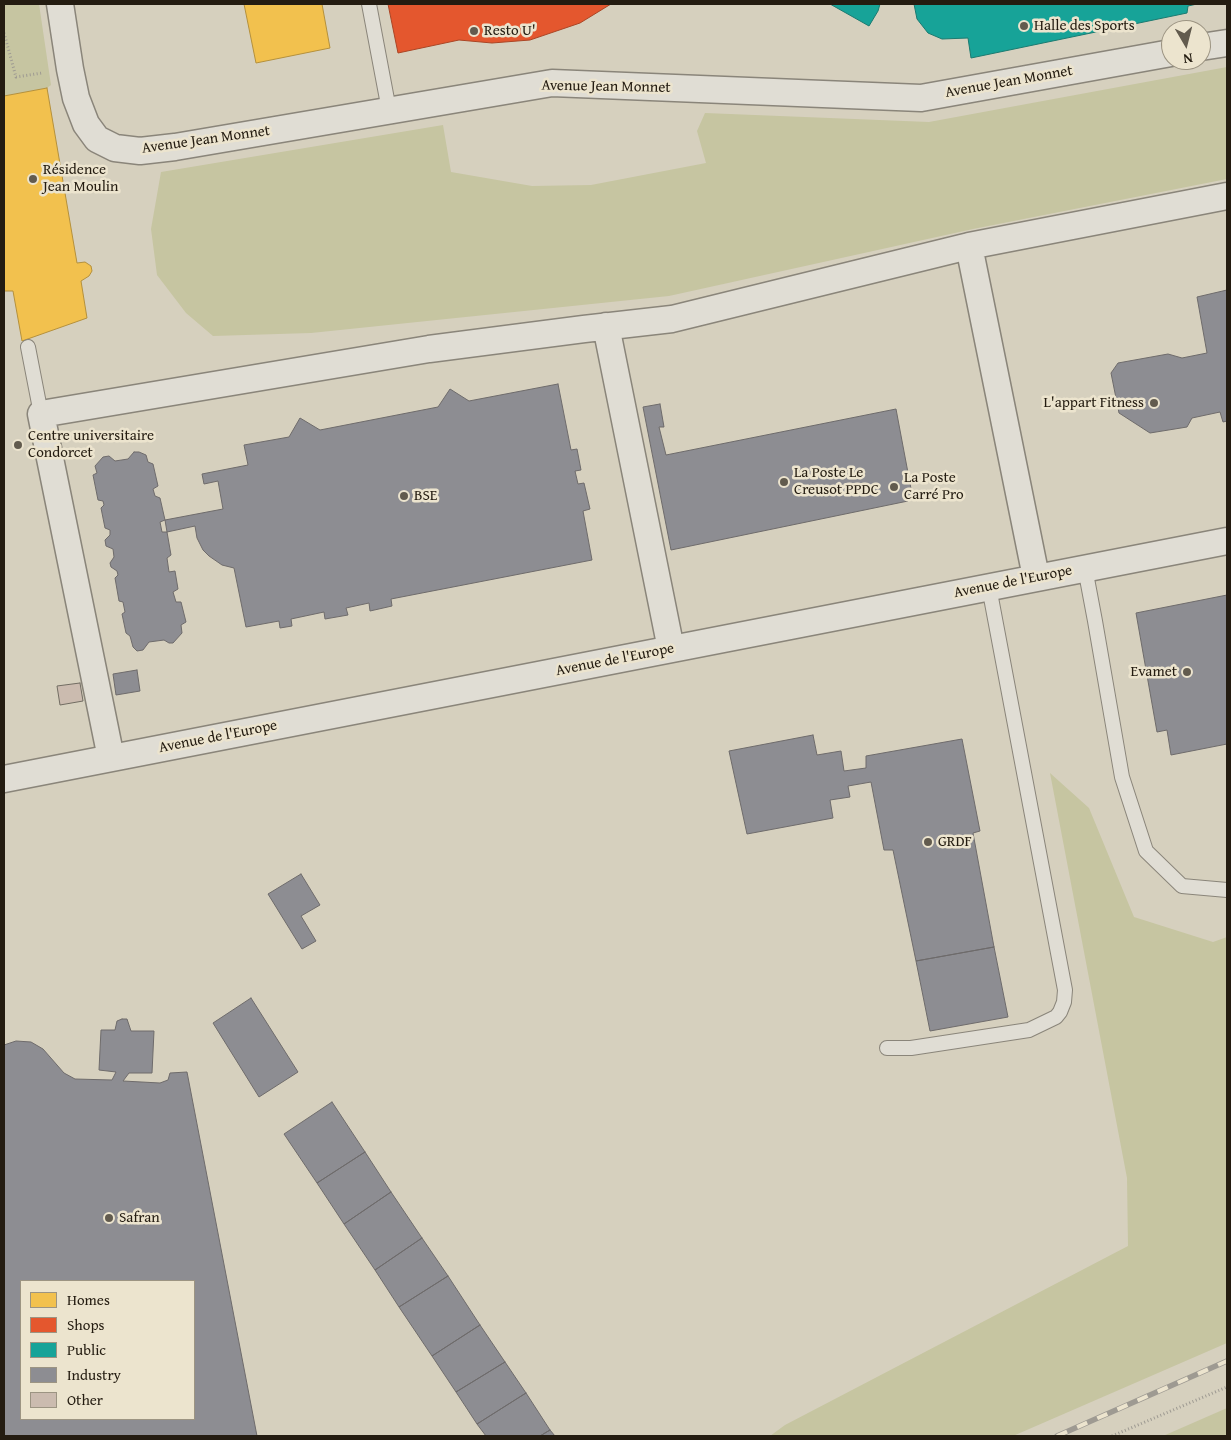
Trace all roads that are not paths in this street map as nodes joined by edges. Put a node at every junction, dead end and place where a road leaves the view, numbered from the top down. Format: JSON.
{"nodes":[{"id":1,"x":60,"y":4,"type":"edge"},
{"id":2,"x":370,"y":4,"type":"edge"},
{"id":3,"x":1227,"y":43,"type":"edge"},
{"id":4,"x":1211,"y":45,"type":"edge"},
{"id":5,"x":1161,"y":55,"type":"edge"},
{"id":6,"x":389,"y":110,"type":"junction"},
{"id":7,"x":1227,"y":196,"type":"edge"},
{"id":8,"x":969,"y":246,"type":"junction"},
{"id":9,"x":606,"y":326,"type":"junction"},
{"id":10,"x":28,"y":347,"type":"dead end"},
{"id":11,"x":41,"y":414,"type":"junction"},
{"id":12,"x":1227,"y":541,"type":"edge"},
{"id":13,"x":1084,"y":568,"type":"junction"},
{"id":14,"x":1036,"y":578,"type":"junction"},
{"id":15,"x":989,"y":587,"type":"junction"},
{"id":16,"x":671,"y":649,"type":"junction"},
{"id":17,"x":111,"y":758,"type":"junction"},
{"id":18,"x":4,"y":779,"type":"edge"},
{"id":19,"x":1227,"y":890,"type":"edge"},
{"id":20,"x":887,"y":1048,"type":"dead end"}],
"edges":[{"from":1,"to":6,"type":"street","name":"Avenue Jean Monnet"},
{"from":2,"to":6,"type":"lane"},
{"from":3,"to":4,"type":"street"},
{"from":5,"to":6,"type":"street","name":"Avenue Jean Monnet"},
{"from":7,"to":8,"type":"street"},
{"from":8,"to":9,"type":"street"},
{"from":8,"to":14,"type":"street"},
{"from":9,"to":11,"type":"street"},
{"from":9,"to":16,"type":"street"},
{"from":10,"to":11,"type":"lane"},
{"from":11,"to":17,"type":"street"},
{"from":12,"to":13,"type":"street","name":"Avenue de l'Europe"},
{"from":13,"to":14,"type":"street","name":"Avenue de l'Europe"},
{"from":13,"to":19,"type":"lane"},
{"from":14,"to":15,"type":"street","name":"Avenue de l'Europe"},
{"from":15,"to":16,"type":"street","name":"Avenue de l'Europe"},
{"from":15,"to":20,"type":"lane"},
{"from":16,"to":17,"type":"street","name":"Avenue de l'Europe"},
{"from":17,"to":18,"type":"street","name":"Avenue de l'Europe"}]}
